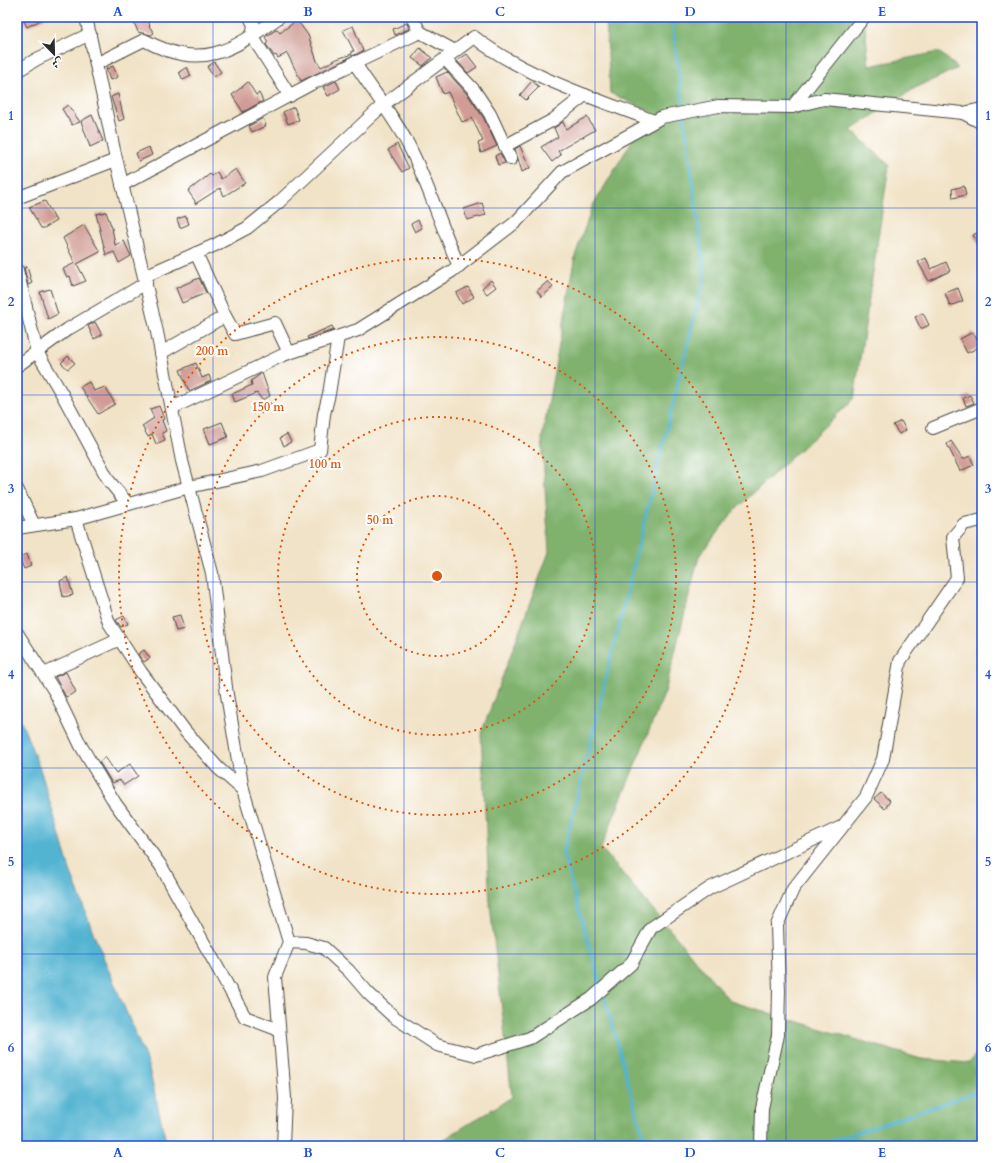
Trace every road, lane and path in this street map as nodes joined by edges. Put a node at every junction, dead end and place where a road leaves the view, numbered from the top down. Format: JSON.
{"nodes":[{"id":1,"x":86,"y":17,"type":"edge"},
{"id":2,"x":250,"y":17,"type":"edge"},
{"id":3,"x":279,"y":17,"type":"edge"},
{"id":4,"x":412,"y":17,"type":"edge"},
{"id":5,"x":864,"y":17,"type":"edge"},
{"id":6,"x":420,"y":32,"type":"junction"},
{"id":7,"x":90,"y":34,"type":"junction"},
{"id":8,"x":252,"y":36,"type":"junction"},
{"id":9,"x":450,"y":55,"type":"junction"},
{"id":10,"x":354,"y":62,"type":"junction"},
{"id":11,"x":96,"y":64,"type":"junction"},
{"id":12,"x":17,"y":71,"type":"edge"},
{"id":13,"x":585,"y":94,"type":"junction"},
{"id":14,"x":290,"y":96,"type":"junction"},
{"id":15,"x":383,"y":105,"type":"junction"},
{"id":16,"x":792,"y":107,"type":"junction"},
{"id":17,"x":982,"y":109,"type":"edge"},
{"id":18,"x":963,"y":113,"type":"junction"},
{"id":19,"x":654,"y":121,"type":"junction"},
{"id":20,"x":982,"y":123,"type":"edge"},
{"id":21,"x":505,"y":146,"type":"junction"},
{"id":22,"x":511,"y":158,"type":"dead end"},
{"id":23,"x":116,"y":160,"type":"junction"},
{"id":24,"x":122,"y":185,"type":"junction"},
{"id":25,"x":17,"y":198,"type":"edge"},
{"id":26,"x":196,"y":253,"type":"junction"},
{"id":27,"x":459,"y":266,"type":"junction"},
{"id":28,"x":17,"y":270,"type":"edge"},
{"id":29,"x":146,"y":283,"type":"junction"},
{"id":30,"x":225,"y":316,"type":"junction"},
{"id":31,"x":338,"y":337,"type":"junction"},
{"id":32,"x":37,"y":352,"type":"junction"},
{"id":33,"x":161,"y":353,"type":"junction"},
{"id":34,"x":289,"y":353,"type":"junction"},
{"id":35,"x":17,"y":366,"type":"edge"},
{"id":36,"x":172,"y":408,"type":"junction"},
{"id":37,"x":982,"y":408,"type":"edge"},
{"id":38,"x":933,"y":428,"type":"dead end"},
{"id":39,"x":189,"y":487,"type":"junction"},
{"id":40,"x":17,"y":489,"type":"edge"},
{"id":41,"x":128,"y":504,"type":"junction"},
{"id":42,"x":76,"y":519,"type":"junction"},
{"id":43,"x":982,"y":520,"type":"edge"},
{"id":44,"x":34,"y":525,"type":"junction"},
{"id":45,"x":17,"y":528,"type":"edge"},
{"id":46,"x":17,"y":633,"type":"edge"},
{"id":47,"x":120,"y":639,"type":"junction"},
{"id":48,"x":44,"y":674,"type":"junction"},
{"id":49,"x":243,"y":790,"type":"junction"},
{"id":50,"x":842,"y":827,"type":"junction"},
{"id":51,"x":289,"y":942,"type":"junction"},
{"id":52,"x":279,"y":1030,"type":"junction"},
{"id":53,"x":283,"y":1146,"type":"edge"},
{"id":54,"x":761,"y":1146,"type":"edge"}],
"edges":[{"from":1,"to":7,"type":"street"},
{"from":2,"to":8,"type":"street"},
{"from":3,"to":8,"type":"street"},
{"from":4,"to":6,"type":"street"},
{"from":5,"to":16,"type":"street"},
{"from":6,"to":9,"type":"street"},
{"from":6,"to":10,"type":"street"},
{"from":7,"to":11,"type":"street"},
{"from":7,"to":12,"type":"street"},
{"from":8,"to":11,"type":"street"},
{"from":8,"to":14,"type":"street"},
{"from":9,"to":13,"type":"street"},
{"from":9,"to":15,"type":"street"},
{"from":9,"to":21,"type":"street"},
{"from":10,"to":14,"type":"street"},
{"from":10,"to":15,"type":"street"},
{"from":11,"to":23,"type":"street"},
{"from":13,"to":19,"type":"street"},
{"from":13,"to":21,"type":"street"},
{"from":14,"to":24,"type":"street"},
{"from":15,"to":26,"type":"street"},
{"from":15,"to":27,"type":"street"},
{"from":16,"to":18,"type":"street"},
{"from":16,"to":19,"type":"street"},
{"from":17,"to":18,"type":"street"},
{"from":18,"to":20,"type":"street"},
{"from":19,"to":27,"type":"street"},
{"from":21,"to":22,"type":"street"},
{"from":23,"to":24,"type":"street"},
{"from":23,"to":25,"type":"street"},
{"from":24,"to":29,"type":"street"},
{"from":26,"to":29,"type":"street"},
{"from":26,"to":30,"type":"street"},
{"from":27,"to":31,"type":"street"},
{"from":28,"to":32,"type":"street"},
{"from":29,"to":32,"type":"street"},
{"from":29,"to":33,"type":"street"},
{"from":30,"to":33,"type":"street"},
{"from":30,"to":34,"type":"street"},
{"from":31,"to":34,"type":"street"},
{"from":31,"to":39,"type":"street"},
{"from":32,"to":35,"type":"street"},
{"from":32,"to":41,"type":"street"},
{"from":33,"to":36,"type":"street"},
{"from":34,"to":36,"type":"street"},
{"from":36,"to":39,"type":"street"},
{"from":37,"to":38,"type":"street"},
{"from":39,"to":41,"type":"street"},
{"from":39,"to":49,"type":"street"},
{"from":40,"to":44,"type":"street"},
{"from":41,"to":42,"type":"street"},
{"from":42,"to":44,"type":"street"},
{"from":42,"to":47,"type":"street"},
{"from":43,"to":50,"type":"street"},
{"from":44,"to":45,"type":"street"},
{"from":46,"to":48,"type":"street"},
{"from":47,"to":48,"type":"street"},
{"from":47,"to":49,"type":"street"},
{"from":48,"to":52,"type":"street"},
{"from":49,"to":51,"type":"street"},
{"from":50,"to":51,"type":"street"},
{"from":50,"to":54,"type":"street"},
{"from":51,"to":52,"type":"street"},
{"from":52,"to":53,"type":"street"}]}
